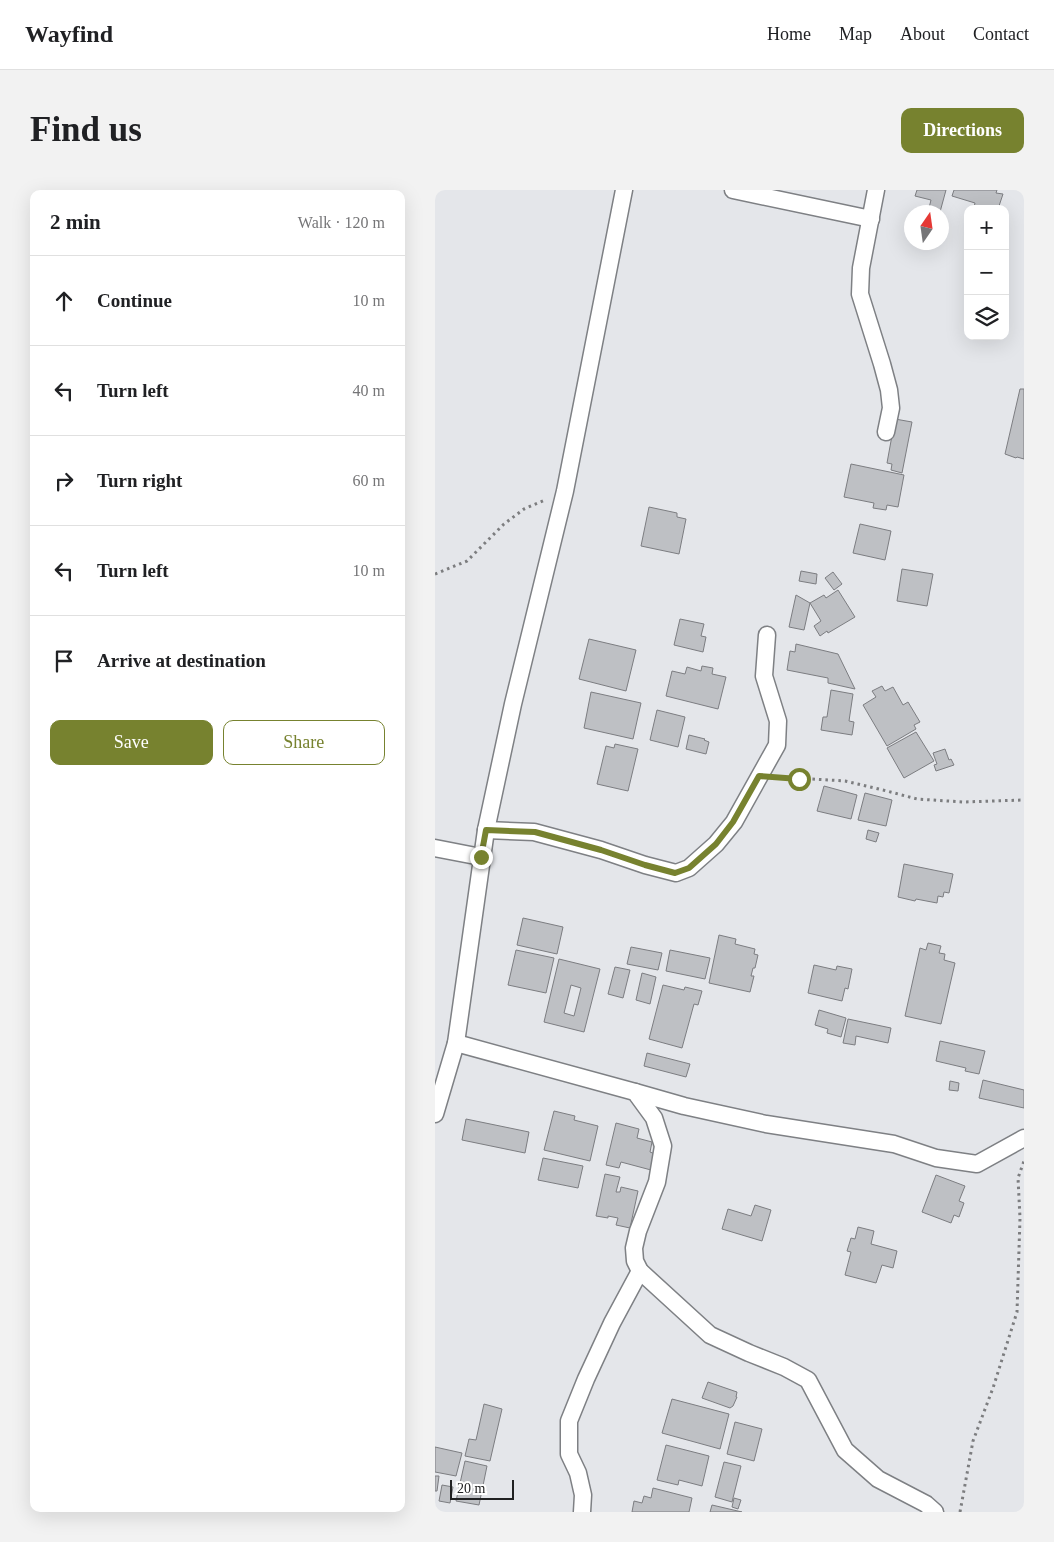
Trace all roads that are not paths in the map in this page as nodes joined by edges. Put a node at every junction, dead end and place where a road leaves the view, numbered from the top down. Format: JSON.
{"nodes":[{"id":1,"x":625,"y":190,"type":"edge"},
{"id":2,"x":733,"y":190,"type":"edge"},
{"id":3,"x":876,"y":190,"type":"edge"},
{"id":4,"x":871,"y":219,"type":"junction"},
{"id":5,"x":886,"y":432,"type":"dead end"},
{"id":6,"x":767,"y":635,"type":"dead end"},
{"id":7,"x":486,"y":830,"type":"junction"},
{"id":8,"x":435,"y":848,"type":"edge"},
{"id":9,"x":481,"y":857,"type":"junction"},
{"id":10,"x":456,"y":1043,"type":"junction"},
{"id":11,"x":635,"y":1092,"type":"junction"},
{"id":12,"x":435,"y":1114,"type":"edge"},
{"id":13,"x":1024,"y":1138,"type":"edge"},
{"id":14,"x":639,"y":1271,"type":"junction"},
{"id":15,"x":582,"y":1512,"type":"edge"},
{"id":16,"x":935,"y":1512,"type":"edge"}],
"edges":[{"from":1,"to":7,"type":"street"},
{"from":2,"to":4,"type":"street"},
{"from":3,"to":4,"type":"street"},
{"from":4,"to":5,"type":"street"},
{"from":6,"to":7,"type":"street"},
{"from":7,"to":9,"type":"street"},
{"from":8,"to":9,"type":"street"},
{"from":9,"to":10,"type":"street"},
{"from":10,"to":11,"type":"street"},
{"from":10,"to":12,"type":"street"},
{"from":11,"to":13,"type":"street"},
{"from":11,"to":14,"type":"street"},
{"from":14,"to":15,"type":"street"},
{"from":14,"to":16,"type":"street"}]}
